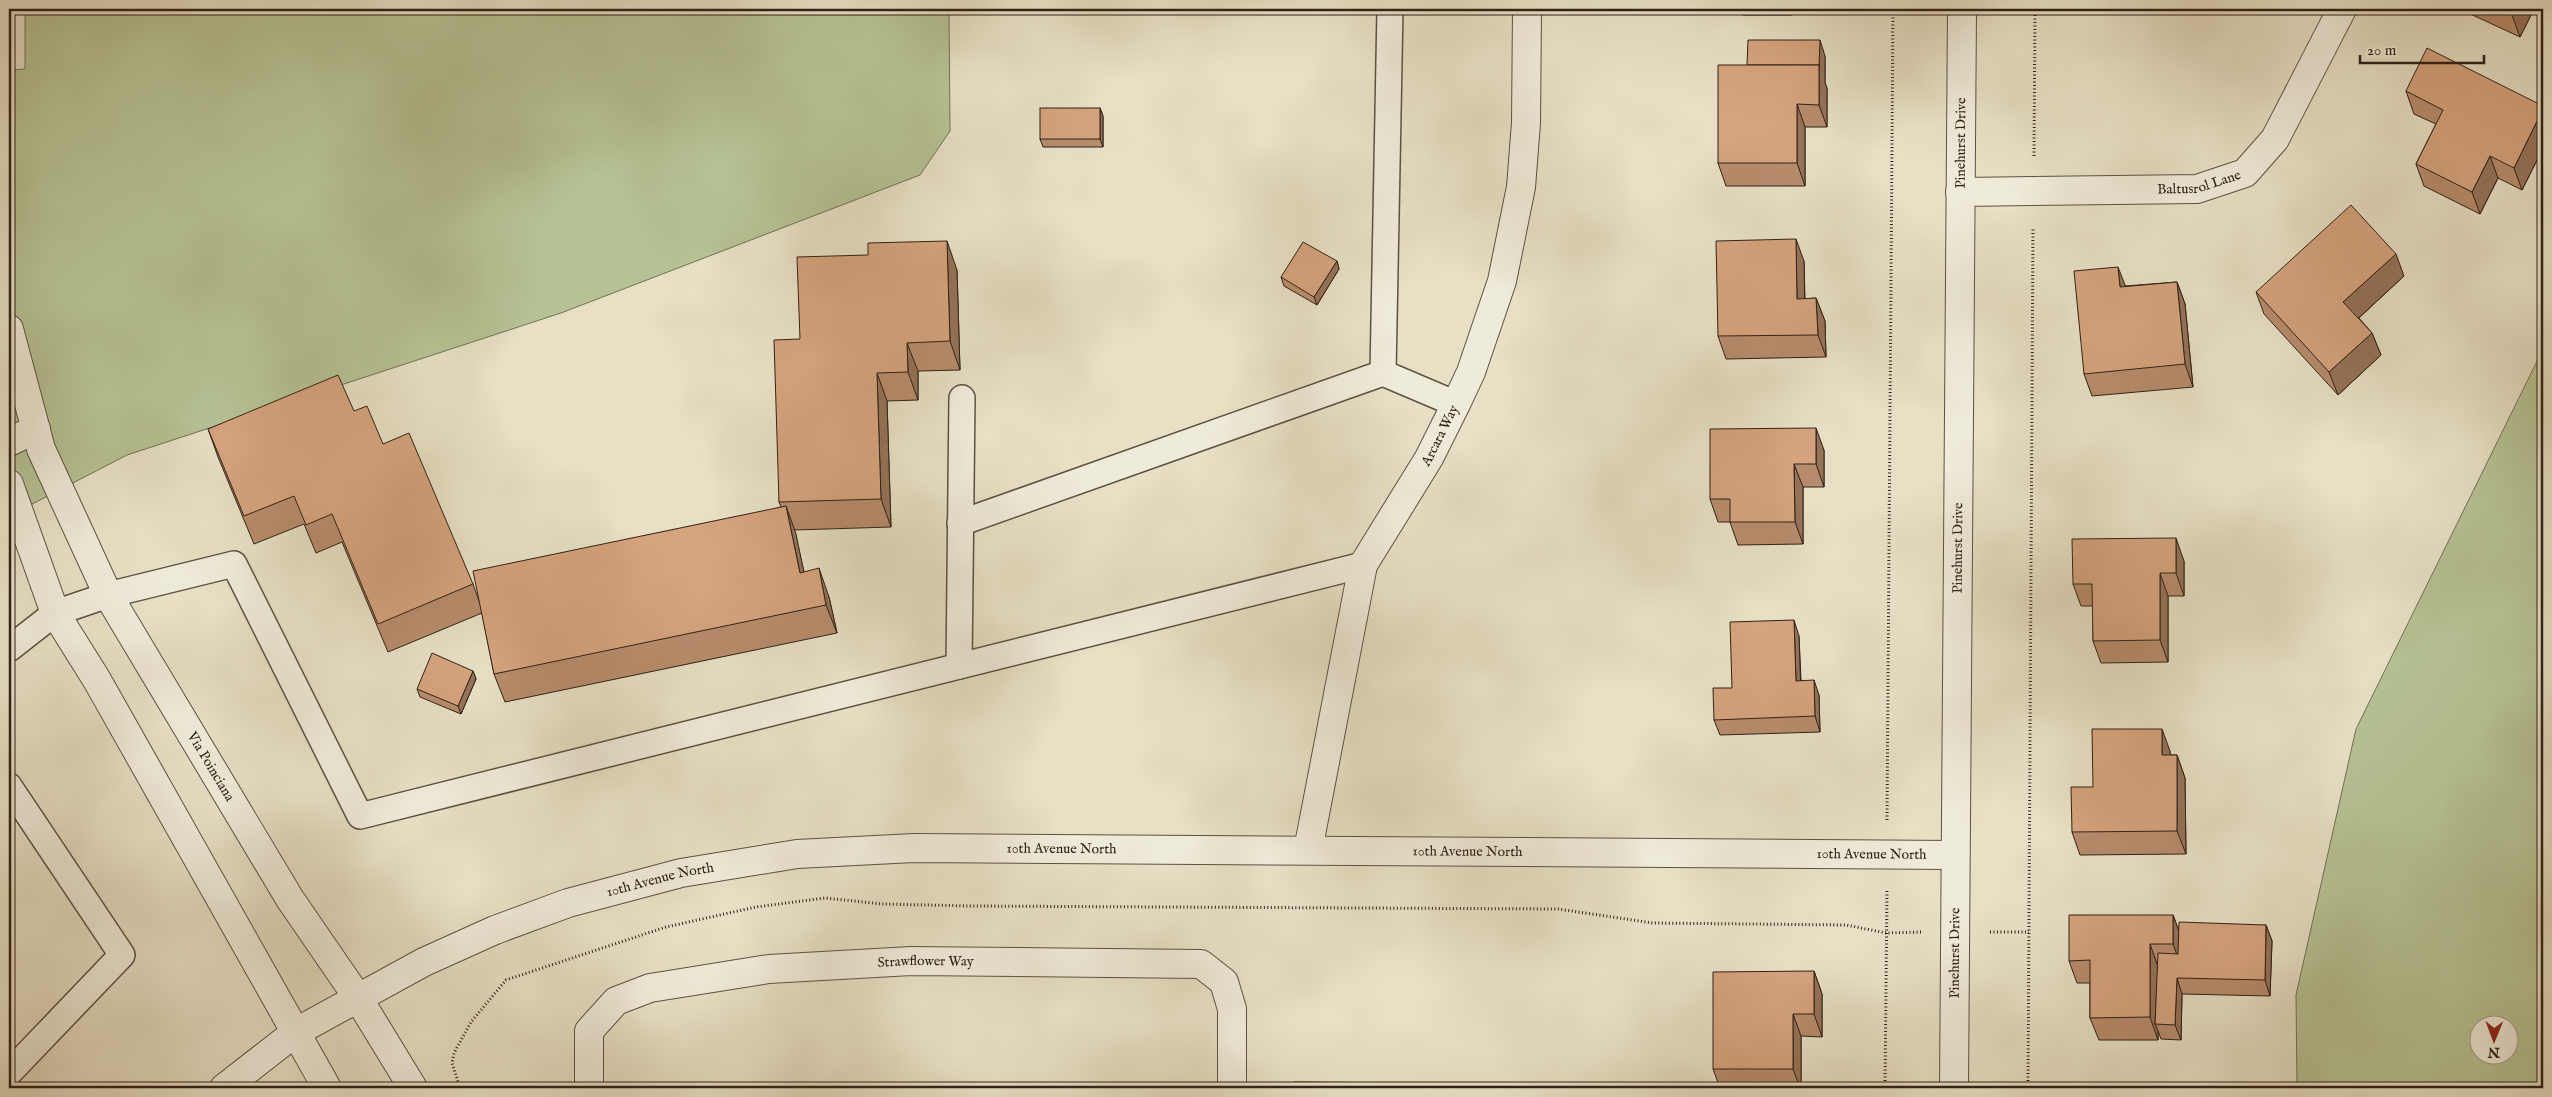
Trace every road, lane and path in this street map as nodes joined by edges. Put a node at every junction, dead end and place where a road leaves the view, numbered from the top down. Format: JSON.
{"nodes":[{"id":1,"x":1390,"y":9,"type":"edge"},
{"id":2,"x":1527,"y":9,"type":"edge"},
{"id":3,"x":1893,"y":9,"type":"edge"},
{"id":4,"x":1962,"y":9,"type":"edge"},
{"id":5,"x":2035,"y":9,"type":"edge"},
{"id":6,"x":2342,"y":9,"type":"edge"},
{"id":7,"x":1960,"y":192,"type":"junction"},
{"id":8,"x":2034,"y":192,"type":"junction"},
{"id":9,"x":9,"y":329,"type":"edge"},
{"id":10,"x":1383,"y":373,"type":"junction"},
{"id":11,"x":962,"y":398,"type":"dead end"},
{"id":12,"x":1456,"y":404,"type":"junction"},
{"id":13,"x":36,"y":429,"type":"junction"},
{"id":14,"x":9,"y":442,"type":"edge"},
{"id":15,"x":9,"y":484,"type":"edge"},
{"id":16,"x":960,"y":523,"type":"junction"},
{"id":17,"x":1363,"y":565,"type":"junction"},
{"id":18,"x":108,"y":595,"type":"junction"},
{"id":19,"x":55,"y":613,"type":"junction"},
{"id":20,"x":9,"y":649,"type":"edge"},
{"id":21,"x":959,"y":666,"type":"junction"},
{"id":22,"x":9,"y":786,"type":"edge"},
{"id":23,"x":1308,"y":850,"type":"junction"},
{"id":24,"x":1887,"y":855,"type":"junction"},
{"id":25,"x":1956,"y":855,"type":"junction"},
{"id":26,"x":358,"y":998,"type":"junction"},
{"id":27,"x":296,"y":1032,"type":"junction"},
{"id":28,"x":9,"y":1073,"type":"edge"},
{"id":29,"x":224,"y":1088,"type":"edge"},
{"id":30,"x":327,"y":1088,"type":"edge"},
{"id":31,"x":413,"y":1088,"type":"edge"},
{"id":32,"x":590,"y":1088,"type":"edge"},
{"id":33,"x":1232,"y":1088,"type":"edge"},
{"id":34,"x":1885,"y":1088,"type":"edge"},
{"id":35,"x":1954,"y":1088,"type":"edge"},
{"id":36,"x":2028,"y":1088,"type":"edge"}],
"edges":[{"from":1,"to":10,"type":"lane"},
{"from":2,"to":12,"type":"street","name":"Arcara Way"},
{"from":3,"to":24,"type":"path"},
{"from":4,"to":7,"type":"street","name":"Pinehurst Drive"},
{"from":5,"to":8,"type":"path"},
{"from":6,"to":8,"type":"street","name":"Baltusrol Lane"},
{"from":7,"to":8,"type":"street","name":"Baltusrol Lane"},
{"from":7,"to":25,"type":"street","name":"Pinehurst Drive"},
{"from":8,"to":36,"type":"path"},
{"from":9,"to":13,"type":"street","name":"Via Poinciana"},
{"from":10,"to":12,"type":"lane"},
{"from":10,"to":16,"type":"lane"},
{"from":11,"to":16,"type":"lane"},
{"from":12,"to":17,"type":"street","name":"Arcara Way"},
{"from":13,"to":14,"type":"street"},
{"from":13,"to":18,"type":"street","name":"Via Poinciana"},
{"from":15,"to":19,"type":"street"},
{"from":16,"to":21,"type":"lane"},
{"from":17,"to":21,"type":"lane"},
{"from":17,"to":23,"type":"street","name":"Arcara Way"},
{"from":18,"to":19,"type":"lane"},
{"from":18,"to":21,"type":"lane"},
{"from":18,"to":26,"type":"street","name":"Via Poinciana"},
{"from":19,"to":20,"type":"lane"},
{"from":19,"to":27,"type":"street"},
{"from":22,"to":28,"type":"lane"},
{"from":23,"to":24,"type":"street","name":"10th Avenue North"},
{"from":23,"to":26,"type":"street","name":"10th Avenue North"},
{"from":24,"to":25,"type":"street","name":"10th Avenue North"},
{"from":24,"to":34,"type":"path"},
{"from":25,"to":35,"type":"street","name":"Pinehurst Drive"},
{"from":26,"to":27,"type":"street","name":"10th Avenue North"},
{"from":26,"to":31,"type":"street","name":"Via Poinciana"},
{"from":27,"to":29,"type":"street","name":"10th Avenue North"},
{"from":27,"to":30,"type":"street"},
{"from":32,"to":33,"type":"street","name":"Strawflower Way"}]}
